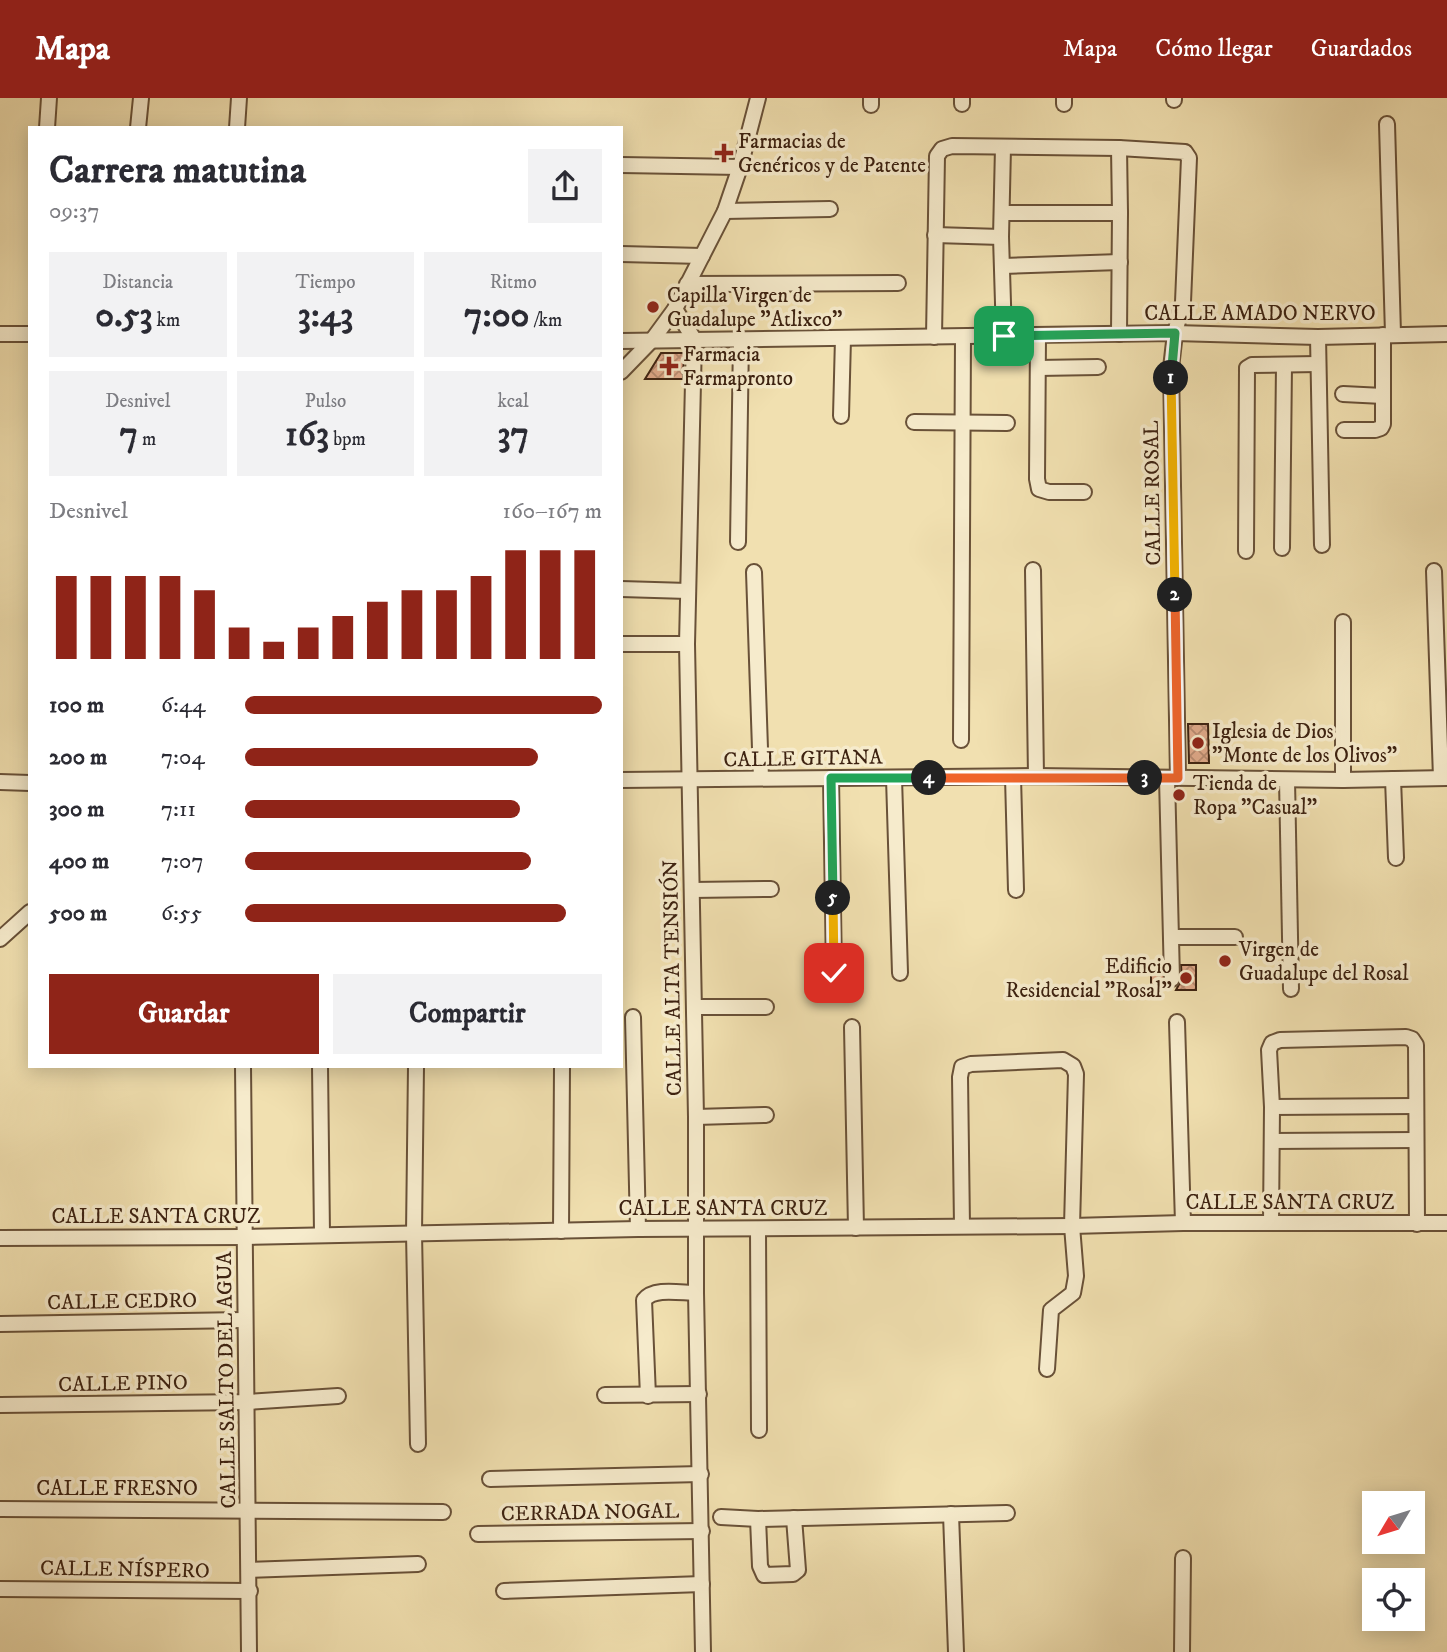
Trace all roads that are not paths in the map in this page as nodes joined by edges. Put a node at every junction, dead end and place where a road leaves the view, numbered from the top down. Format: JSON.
{"nodes":[{"id":1,"x":49,"y":98,"type":"edge"},
{"id":2,"x":141,"y":98,"type":"edge"},
{"id":3,"x":239,"y":98,"type":"edge"},
{"id":4,"x":758,"y":98,"type":"edge"},
{"id":5,"x":1387,"y":124,"type":"dead end"},
{"id":6,"x":47,"y":126,"type":"edge"},
{"id":7,"x":138,"y":126,"type":"edge"},
{"id":8,"x":237,"y":126,"type":"edge"},
{"id":9,"x":1003,"y":147,"type":"junction"},
{"id":10,"x":1119,"y":148,"type":"junction"},
{"id":11,"x":623,"y":165,"type":"edge"},
{"id":12,"x":740,"y":167,"type":"junction"},
{"id":13,"x":830,"y":209,"type":"dead end"},
{"id":14,"x":725,"y":211,"type":"junction"},
{"id":15,"x":1121,"y":212,"type":"junction"},
{"id":16,"x":1003,"y":213,"type":"junction"},
{"id":17,"x":935,"y":235,"type":"junction"},
{"id":18,"x":1001,"y":237,"type":"junction"},
{"id":19,"x":623,"y":254,"type":"edge"},
{"id":20,"x":702,"y":256,"type":"junction"},
{"id":21,"x":1120,"y":262,"type":"junction"},
{"id":22,"x":1003,"y":266,"type":"junction"},
{"id":23,"x":898,"y":283,"type":"dead end"},
{"id":24,"x":687,"y":284,"type":"junction"},
{"id":25,"x":675,"y":309,"type":"junction"},
{"id":26,"x":1175,"y":333,"type":"junction"},
{"id":27,"x":0,"y":334,"type":"edge"},
{"id":28,"x":28,"y":334,"type":"edge"},
{"id":29,"x":1119,"y":334,"type":"junction"},
{"id":30,"x":1388,"y":334,"type":"junction"},
{"id":31,"x":1447,"y":334,"type":"edge"},
{"id":32,"x":1004,"y":336,"type":"junction"},
{"id":33,"x":1038,"y":336,"type":"junction"},
{"id":34,"x":934,"y":337,"type":"junction"},
{"id":35,"x":1318,"y":337,"type":"junction"},
{"id":36,"x":843,"y":338,"type":"junction"},
{"id":37,"x":963,"y":338,"type":"junction"},
{"id":38,"x":653,"y":339,"type":"junction"},
{"id":39,"x":694,"y":339,"type":"junction"},
{"id":40,"x":741,"y":339,"type":"junction"},
{"id":41,"x":623,"y":341,"type":"edge"},
{"id":42,"x":1318,"y":364,"type":"junction"},
{"id":43,"x":1284,"y":365,"type":"junction"},
{"id":44,"x":1098,"y":367,"type":"dead end"},
{"id":45,"x":1038,"y":368,"type":"junction"},
{"id":46,"x":623,"y":370,"type":"edge"},
{"id":47,"x":1343,"y":394,"type":"dead end"},
{"id":48,"x":1383,"y":396,"type":"junction"},
{"id":49,"x":841,"y":416,"type":"dead end"},
{"id":50,"x":914,"y":422,"type":"dead end"},
{"id":51,"x":962,"y":422,"type":"junction"},
{"id":52,"x":1007,"y":423,"type":"dead end"},
{"id":53,"x":1344,"y":430,"type":"dead end"},
{"id":54,"x":1084,"y":492,"type":"dead end"},
{"id":55,"x":738,"y":542,"type":"dead end"},
{"id":56,"x":1322,"y":545,"type":"dead end"},
{"id":57,"x":1282,"y":548,"type":"dead end"},
{"id":58,"x":1245,"y":551,"type":"dead end"},
{"id":59,"x":1033,"y":570,"type":"dead end"},
{"id":60,"x":1434,"y":571,"type":"dead end"},
{"id":61,"x":754,"y":572,"type":"dead end"},
{"id":62,"x":623,"y":589,"type":"edge"},
{"id":63,"x":688,"y":591,"type":"junction"},
{"id":64,"x":1343,"y":622,"type":"dead end"},
{"id":65,"x":623,"y":644,"type":"edge"},
{"id":66,"x":687,"y":644,"type":"junction"},
{"id":67,"x":961,"y":740,"type":"dead end"},
{"id":68,"x":1036,"y":776,"type":"junction"},
{"id":69,"x":1013,"y":777,"type":"junction"},
{"id":70,"x":761,"y":778,"type":"junction"},
{"id":71,"x":831,"y":778,"type":"junction"},
{"id":72,"x":894,"y":778,"type":"junction"},
{"id":73,"x":1173,"y":778,"type":"junction"},
{"id":74,"x":1444,"y":778,"type":"edge"},
{"id":75,"x":1393,"y":779,"type":"junction"},
{"id":76,"x":623,"y":780,"type":"edge"},
{"id":77,"x":1287,"y":780,"type":"junction"},
{"id":78,"x":1343,"y":780,"type":"junction"},
{"id":79,"x":688,"y":781,"type":"junction"},
{"id":80,"x":0,"y":782,"type":"edge"},
{"id":81,"x":28,"y":783,"type":"edge"},
{"id":82,"x":1396,"y":858,"type":"dead end"},
{"id":83,"x":771,"y":889,"type":"dead end"},
{"id":84,"x":692,"y":890,"type":"junction"},
{"id":85,"x":1016,"y":890,"type":"dead end"},
{"id":86,"x":28,"y":914,"type":"edge"},
{"id":87,"x":1171,"y":937,"type":"junction"},
{"id":88,"x":1235,"y":937,"type":"dead end"},
{"id":89,"x":0,"y":939,"type":"edge"},
{"id":90,"x":834,"y":973,"type":"dead end"},
{"id":91,"x":900,"y":973,"type":"dead end"},
{"id":92,"x":1172,"y":979,"type":"dead end"},
{"id":93,"x":1291,"y":989,"type":"dead end"},
{"id":94,"x":766,"y":1006,"type":"dead end"},
{"id":95,"x":694,"y":1007,"type":"junction"},
{"id":96,"x":632,"y":1017,"type":"dead end"},
{"id":97,"x":1177,"y":1022,"type":"dead end"},
{"id":98,"x":852,"y":1027,"type":"dead end"},
{"id":99,"x":243,"y":1068,"type":"edge"},
{"id":100,"x":320,"y":1068,"type":"edge"},
{"id":101,"x":416,"y":1068,"type":"edge"},
{"id":102,"x":562,"y":1068,"type":"edge"},
{"id":103,"x":1414,"y":1106,"type":"junction"},
{"id":104,"x":1272,"y":1107,"type":"junction"},
{"id":105,"x":766,"y":1115,"type":"dead end"},
{"id":106,"x":696,"y":1117,"type":"junction"},
{"id":107,"x":1416,"y":1140,"type":"junction"},
{"id":108,"x":1272,"y":1142,"type":"junction"},
{"id":109,"x":1183,"y":1223,"type":"junction"},
{"id":110,"x":1271,"y":1223,"type":"junction"},
{"id":111,"x":1447,"y":1223,"type":"edge"},
{"id":112,"x":1417,"y":1224,"type":"junction"},
{"id":113,"x":962,"y":1226,"type":"junction"},
{"id":114,"x":1072,"y":1226,"type":"junction"},
{"id":115,"x":856,"y":1228,"type":"junction"},
{"id":116,"x":638,"y":1229,"type":"junction"},
{"id":117,"x":698,"y":1229,"type":"junction"},
{"id":118,"x":758,"y":1229,"type":"junction"},
{"id":119,"x":561,"y":1231,"type":"junction"},
{"id":120,"x":414,"y":1233,"type":"junction"},
{"id":121,"x":323,"y":1234,"type":"junction"},
{"id":122,"x":245,"y":1237,"type":"junction"},
{"id":123,"x":0,"y":1238,"type":"edge"},
{"id":124,"x":696,"y":1293,"type":"junction"},
{"id":125,"x":244,"y":1320,"type":"junction"},
{"id":126,"x":0,"y":1324,"type":"edge"},
{"id":127,"x":1047,"y":1369,"type":"dead end"},
{"id":128,"x":699,"y":1394,"type":"junction"},
{"id":129,"x":605,"y":1395,"type":"dead end"},
{"id":130,"x":338,"y":1396,"type":"dead end"},
{"id":131,"x":648,"y":1396,"type":"junction"},
{"id":132,"x":247,"y":1402,"type":"junction"},
{"id":133,"x":0,"y":1405,"type":"edge"},
{"id":134,"x":759,"y":1430,"type":"dead end"},
{"id":135,"x":418,"y":1444,"type":"dead end"},
{"id":136,"x":701,"y":1474,"type":"junction"},
{"id":137,"x":490,"y":1479,"type":"dead end"},
{"id":138,"x":0,"y":1509,"type":"edge"},
{"id":139,"x":248,"y":1510,"type":"junction"},
{"id":140,"x":443,"y":1512,"type":"dead end"},
{"id":141,"x":1007,"y":1513,"type":"dead end"},
{"id":142,"x":951,"y":1514,"type":"junction"},
{"id":143,"x":721,"y":1517,"type":"dead end"},
{"id":144,"x":794,"y":1518,"type":"junction"},
{"id":145,"x":758,"y":1519,"type":"junction"},
{"id":146,"x":702,"y":1531,"type":"junction"},
{"id":147,"x":478,"y":1534,"type":"dead end"},
{"id":148,"x":1183,"y":1558,"type":"dead end"},
{"id":149,"x":418,"y":1564,"type":"dead end"},
{"id":150,"x":250,"y":1570,"type":"junction"},
{"id":151,"x":702,"y":1584,"type":"junction"},
{"id":152,"x":0,"y":1589,"type":"edge"},
{"id":153,"x":250,"y":1591,"type":"junction"},
{"id":154,"x":504,"y":1591,"type":"dead end"},
{"id":155,"x":249,"y":1652,"type":"edge"},
{"id":156,"x":703,"y":1652,"type":"edge"},
{"id":157,"x":956,"y":1652,"type":"edge"},
{"id":158,"x":1182,"y":1652,"type":"edge"}],
"edges":[{"from":1,"to":6,"type":"street"},
{"from":2,"to":7,"type":"street"},
{"from":3,"to":8,"type":"street"},
{"from":4,"to":12,"type":"street"},
{"from":5,"to":30,"type":"street"},
{"from":9,"to":10,"type":"street"},
{"from":9,"to":16,"type":"street"},
{"from":9,"to":17,"type":"street"},
{"from":10,"to":15,"type":"street"},
{"from":10,"to":26,"type":"street","name":"CALLE ROSAL"},
{"from":11,"to":12,"type":"street"},
{"from":12,"to":14,"type":"street"},
{"from":13,"to":14,"type":"street"},
{"from":14,"to":20,"type":"street"},
{"from":15,"to":16,"type":"street"},
{"from":15,"to":21,"type":"street"},
{"from":16,"to":18,"type":"street"},
{"from":17,"to":18,"type":"street"},
{"from":17,"to":34,"type":"street"},
{"from":18,"to":22,"type":"street"},
{"from":19,"to":20,"type":"street"},
{"from":20,"to":24,"type":"street"},
{"from":21,"to":22,"type":"street"},
{"from":21,"to":29,"type":"street"},
{"from":22,"to":32,"type":"street"},
{"from":23,"to":24,"type":"street"},
{"from":24,"to":25,"type":"street"},
{"from":25,"to":38,"type":"street"},
{"from":25,"to":39,"type":"street"},
{"from":26,"to":29,"type":"street","name":"CALLE AMADO NERVO"},
{"from":26,"to":35,"type":"street","name":"CALLE AMADO NERVO"},
{"from":26,"to":73,"type":"street","name":"CALLE ROSAL"},
{"from":27,"to":28,"type":"street"},
{"from":29,"to":33,"type":"street","name":"CALLE AMADO NERVO"},
{"from":30,"to":31,"type":"street","name":"CALLE AMADO NERVO"},
{"from":30,"to":35,"type":"street","name":"CALLE AMADO NERVO"},
{"from":30,"to":48,"type":"street"},
{"from":32,"to":33,"type":"street","name":"CALLE AMADO NERVO"},
{"from":32,"to":37,"type":"street","name":"CALLE AMADO NERVO"},
{"from":33,"to":45,"type":"street"},
{"from":34,"to":36,"type":"street","name":"CALLE AMADO NERVO"},
{"from":34,"to":37,"type":"street","name":"CALLE AMADO NERVO"},
{"from":35,"to":42,"type":"street"},
{"from":36,"to":40,"type":"street","name":"CALLE AMADO NERVO"},
{"from":36,"to":49,"type":"street"},
{"from":37,"to":51,"type":"street"},
{"from":38,"to":39,"type":"street","name":"CALLE AMADO NERVO"},
{"from":38,"to":41,"type":"street","name":"CALLE AMADO NERVO"},
{"from":38,"to":46,"type":"street"},
{"from":39,"to":40,"type":"street","name":"CALLE AMADO NERVO"},
{"from":39,"to":63,"type":"street","name":"CALLE ALTA TENSIÓN"},
{"from":40,"to":55,"type":"street"},
{"from":42,"to":43,"type":"street"},
{"from":42,"to":56,"type":"street"},
{"from":43,"to":57,"type":"street"},
{"from":43,"to":58,"type":"street"},
{"from":44,"to":45,"type":"street"},
{"from":45,"to":54,"type":"street"},
{"from":47,"to":48,"type":"street"},
{"from":48,"to":53,"type":"street"},
{"from":50,"to":51,"type":"street"},
{"from":51,"to":52,"type":"street"},
{"from":51,"to":67,"type":"street"},
{"from":59,"to":68,"type":"street"},
{"from":60,"to":74,"type":"street"},
{"from":61,"to":70,"type":"street"},
{"from":62,"to":63,"type":"street"},
{"from":63,"to":66,"type":"street","name":"CALLE ALTA TENSIÓN"},
{"from":64,"to":78,"type":"street"},
{"from":65,"to":66,"type":"street"},
{"from":66,"to":79,"type":"street","name":"CALLE ALTA TENSIÓN"},
{"from":68,"to":69,"type":"street","name":"CALLE GITANA"},
{"from":68,"to":73,"type":"street","name":"CALLE GITANA"},
{"from":69,"to":72,"type":"street","name":"CALLE GITANA"},
{"from":69,"to":85,"type":"street"},
{"from":70,"to":71,"type":"street","name":"CALLE GITANA"},
{"from":70,"to":79,"type":"street","name":"CALLE GITANA"},
{"from":71,"to":72,"type":"street","name":"CALLE GITANA"},
{"from":71,"to":90,"type":"street"},
{"from":72,"to":91,"type":"street"},
{"from":73,"to":77,"type":"street","name":"CALLE GITANA"},
{"from":73,"to":87,"type":"street","name":"CALLE ROSAL"},
{"from":74,"to":75,"type":"street","name":"CALLE GITANA"},
{"from":75,"to":78,"type":"street","name":"CALLE GITANA"},
{"from":75,"to":82,"type":"street"},
{"from":76,"to":79,"type":"street","name":"CALLE GITANA"},
{"from":77,"to":78,"type":"street","name":"CALLE GITANA"},
{"from":77,"to":93,"type":"street"},
{"from":79,"to":84,"type":"street","name":"CALLE ALTA TENSIÓN"},
{"from":80,"to":81,"type":"street"},
{"from":83,"to":84,"type":"street"},
{"from":84,"to":95,"type":"street","name":"CALLE ALTA TENSIÓN"},
{"from":86,"to":89,"type":"street"},
{"from":87,"to":88,"type":"street"},
{"from":87,"to":92,"type":"street","name":"CALLE ROSAL"},
{"from":94,"to":95,"type":"street"},
{"from":95,"to":106,"type":"street","name":"CALLE ALTA TENSIÓN"},
{"from":96,"to":116,"type":"street"},
{"from":97,"to":109,"type":"street"},
{"from":98,"to":115,"type":"street"},
{"from":99,"to":122,"type":"street","name":"CALLE SALTO DEL AGUA"},
{"from":100,"to":121,"type":"street"},
{"from":101,"to":120,"type":"street"},
{"from":102,"to":119,"type":"street"},
{"from":103,"to":104,"type":"street"},
{"from":103,"to":104,"type":"street"},
{"from":103,"to":107,"type":"street"},
{"from":104,"to":108,"type":"street"},
{"from":105,"to":106,"type":"street"},
{"from":106,"to":117,"type":"street","name":"CALLE ALTA TENSIÓN"},
{"from":107,"to":108,"type":"street"},
{"from":107,"to":112,"type":"street"},
{"from":108,"to":110,"type":"street"},
{"from":109,"to":110,"type":"street","name":"CALLE SANTA CRUZ"},
{"from":109,"to":114,"type":"street","name":"CALLE SANTA CRUZ"},
{"from":110,"to":112,"type":"street","name":"CALLE SANTA CRUZ"},
{"from":111,"to":112,"type":"street","name":"CALLE SANTA CRUZ"},
{"from":113,"to":114,"type":"street","name":"CALLE SANTA CRUZ"},
{"from":113,"to":114,"type":"street"},
{"from":113,"to":115,"type":"street","name":"CALLE SANTA CRUZ"},
{"from":114,"to":127,"type":"street"},
{"from":115,"to":118,"type":"street","name":"CALLE SANTA CRUZ"},
{"from":116,"to":117,"type":"street","name":"CALLE SANTA CRUZ"},
{"from":116,"to":119,"type":"street","name":"CALLE SANTA CRUZ"},
{"from":117,"to":118,"type":"street","name":"CALLE SANTA CRUZ"},
{"from":117,"to":124,"type":"street","name":"CALLE ALTA TENSIÓN"},
{"from":118,"to":134,"type":"street"},
{"from":119,"to":120,"type":"street","name":"CALLE SANTA CRUZ"},
{"from":120,"to":121,"type":"street","name":"CALLE SANTA CRUZ"},
{"from":120,"to":135,"type":"street"},
{"from":121,"to":122,"type":"street","name":"CALLE SANTA CRUZ"},
{"from":122,"to":123,"type":"street","name":"CALLE SANTA CRUZ"},
{"from":122,"to":125,"type":"street","name":"CALLE SALTO DEL AGUA"},
{"from":124,"to":128,"type":"street","name":"CALLE ALTA TENSIÓN"},
{"from":124,"to":131,"type":"street"},
{"from":125,"to":126,"type":"street","name":"CALLE CEDRO"},
{"from":125,"to":132,"type":"street","name":"CALLE SALTO DEL AGUA"},
{"from":128,"to":131,"type":"street"},
{"from":128,"to":136,"type":"street","name":"CALLE ALTA TENSIÓN"},
{"from":129,"to":131,"type":"street"},
{"from":130,"to":132,"type":"street","name":"CALLE PINO"},
{"from":132,"to":133,"type":"street","name":"CALLE PINO"},
{"from":132,"to":139,"type":"street","name":"CALLE SALTO DEL AGUA"},
{"from":136,"to":137,"type":"street"},
{"from":136,"to":146,"type":"street","name":"CALLE ALTA TENSIÓN"},
{"from":138,"to":139,"type":"street","name":"CALLE FRESNO"},
{"from":139,"to":140,"type":"street","name":"CALLE FRESNO"},
{"from":139,"to":150,"type":"street","name":"CALLE SALTO DEL AGUA"},
{"from":141,"to":142,"type":"street"},
{"from":142,"to":144,"type":"street"},
{"from":142,"to":157,"type":"street"},
{"from":143,"to":145,"type":"street"},
{"from":144,"to":145,"type":"street"},
{"from":144,"to":145,"type":"street"},
{"from":146,"to":147,"type":"street","name":"CERRADA NOGAL"},
{"from":146,"to":151,"type":"street","name":"CALLE ALTA TENSIÓN"},
{"from":148,"to":158,"type":"street"},
{"from":149,"to":150,"type":"street"},
{"from":150,"to":153,"type":"street","name":"CALLE SALTO DEL AGUA"},
{"from":151,"to":154,"type":"street"},
{"from":151,"to":156,"type":"street","name":"CALLE ALTA TENSIÓN"},
{"from":152,"to":153,"type":"street","name":"CALLE NÍSPERO"},
{"from":153,"to":155,"type":"street","name":"CALLE SALTO DEL AGUA"}]}
